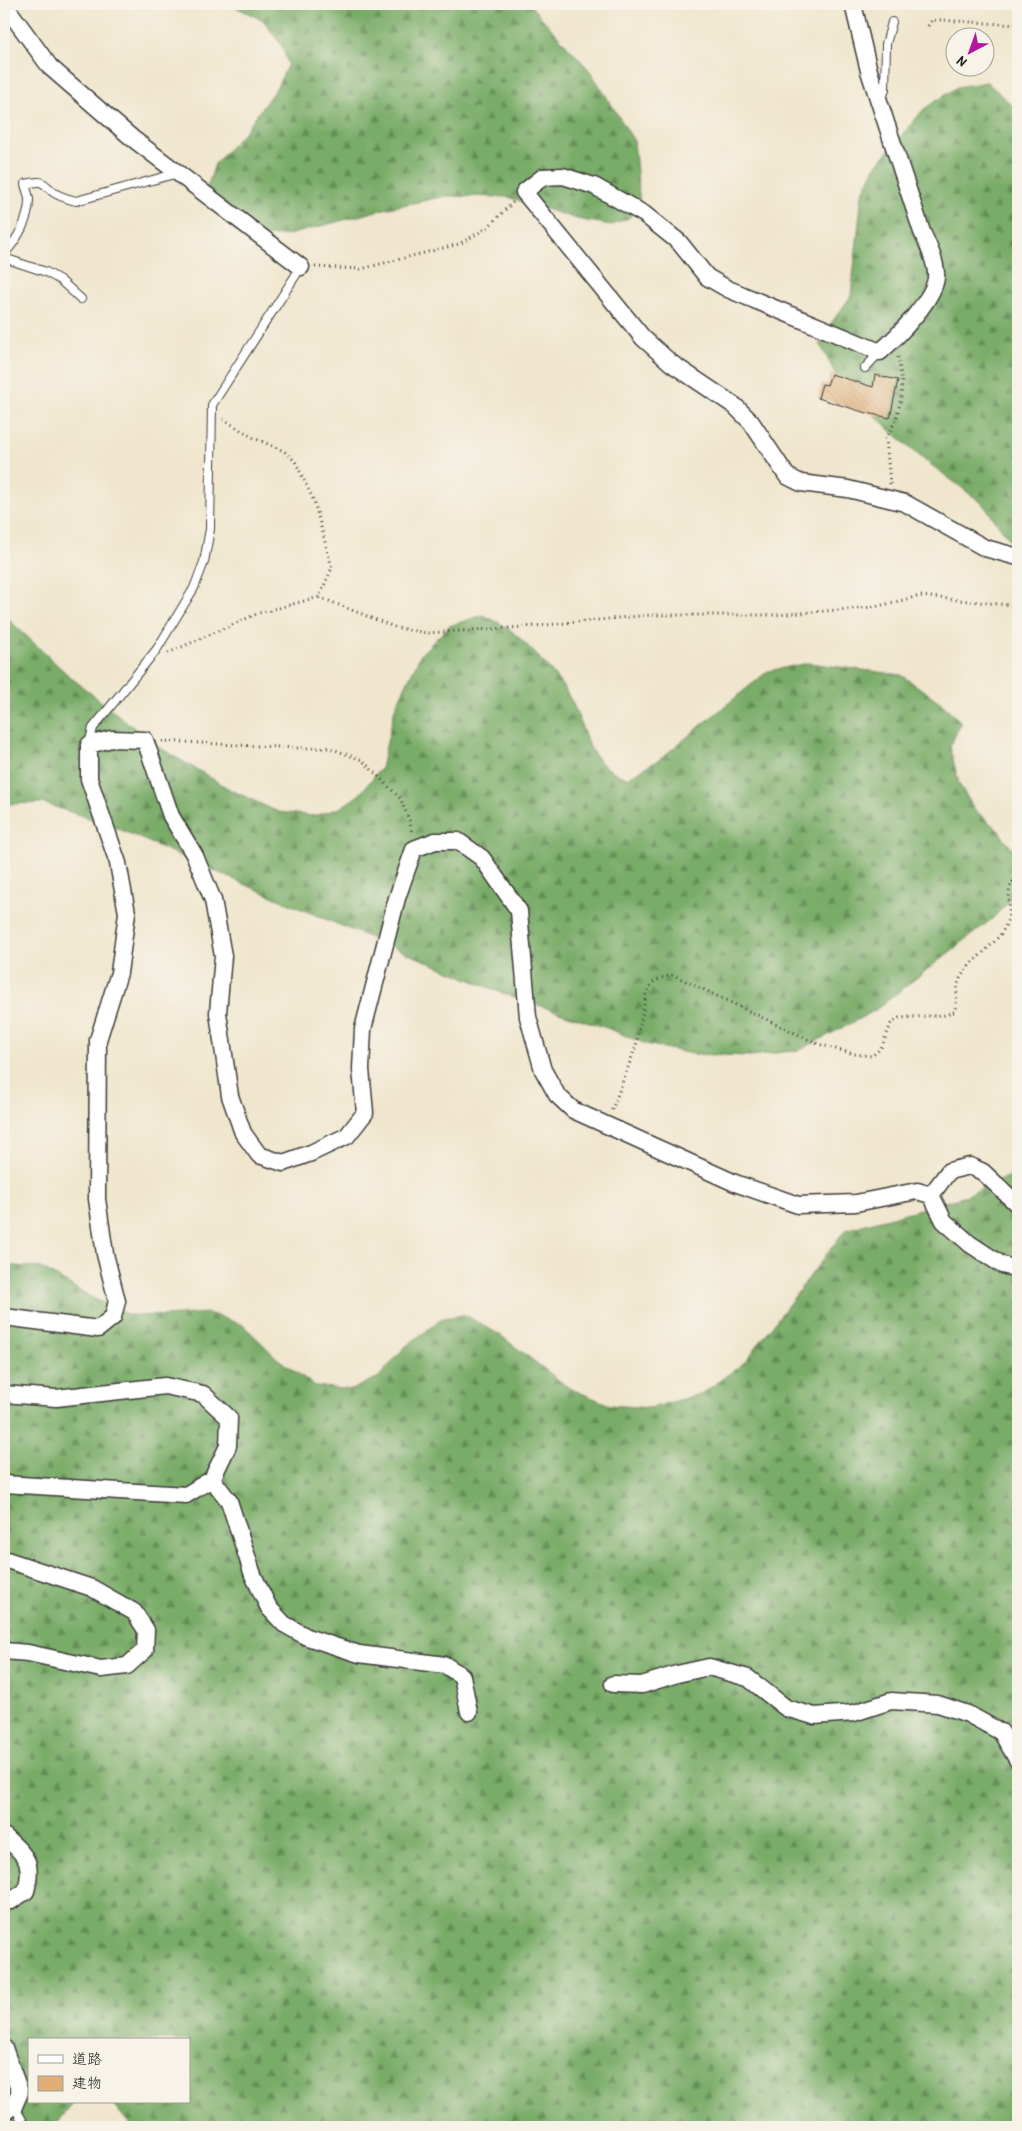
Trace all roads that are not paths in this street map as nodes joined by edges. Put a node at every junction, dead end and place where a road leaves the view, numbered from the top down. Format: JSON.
{"nodes":[{"id":1,"x":4,"y":4,"type":"edge"},
{"id":2,"x":853,"y":4,"type":"edge"},
{"id":3,"x":892,"y":22,"type":"dead end"},
{"id":4,"x":879,"y":103,"type":"junction"},
{"id":5,"x":178,"y":173,"type":"junction"},
{"id":6,"x":4,"y":256,"type":"edge"},
{"id":7,"x":301,"y":267,"type":"joint"},
{"id":8,"x":80,"y":299,"type":"dead end"},
{"id":9,"x":880,"y":352,"type":"junction"},
{"id":10,"x":865,"y":368,"type":"dead end"},
{"id":11,"x":1018,"y":558,"type":"edge"},
{"id":12,"x":89,"y":745,"type":"junction"},
{"id":13,"x":931,"y":1196,"type":"junction"},
{"id":14,"x":1018,"y":1205,"type":"edge"},
{"id":15,"x":1018,"y":1269,"type":"edge"},
{"id":16,"x":4,"y":1317,"type":"edge"},
{"id":17,"x":4,"y":1394,"type":"edge"},
{"id":18,"x":212,"y":1479,"type":"junction"},
{"id":19,"x":4,"y":1484,"type":"edge"},
{"id":20,"x":4,"y":1559,"type":"edge"},
{"id":21,"x":4,"y":1651,"type":"edge"},
{"id":22,"x":613,"y":1684,"type":"dead end"},
{"id":23,"x":469,"y":1712,"type":"dead end"},
{"id":24,"x":1018,"y":1761,"type":"edge"},
{"id":25,"x":4,"y":1836,"type":"edge"},
{"id":26,"x":4,"y":1901,"type":"edge"},
{"id":27,"x":4,"y":2048,"type":"edge"},
{"id":28,"x":9,"y":2109,"type":"edge"},
{"id":29,"x":26,"y":2127,"type":"edge"}],
"edges":[{"from":1,"to":5,"type":"street"},
{"from":2,"to":4,"type":"street"},
{"from":3,"to":4,"type":"lane"},
{"from":4,"to":9,"type":"street"},
{"from":5,"to":6,"type":"lane"},
{"from":5,"to":7,"type":"street"},
{"from":6,"to":8,"type":"lane"},
{"from":7,"to":12,"type":"lane"},
{"from":9,"to":10,"type":"lane"},
{"from":9,"to":11,"type":"street"},
{"from":12,"to":13,"type":"street"},
{"from":12,"to":16,"type":"street"},
{"from":13,"to":14,"type":"street"},
{"from":13,"to":15,"type":"street"},
{"from":17,"to":18,"type":"street"},
{"from":18,"to":19,"type":"street"},
{"from":18,"to":23,"type":"street"},
{"from":20,"to":21,"type":"street"},
{"from":22,"to":24,"type":"street"},
{"from":25,"to":26,"type":"street"},
{"from":27,"to":28,"type":"street"},
{"from":28,"to":29,"type":"lane"}]}
